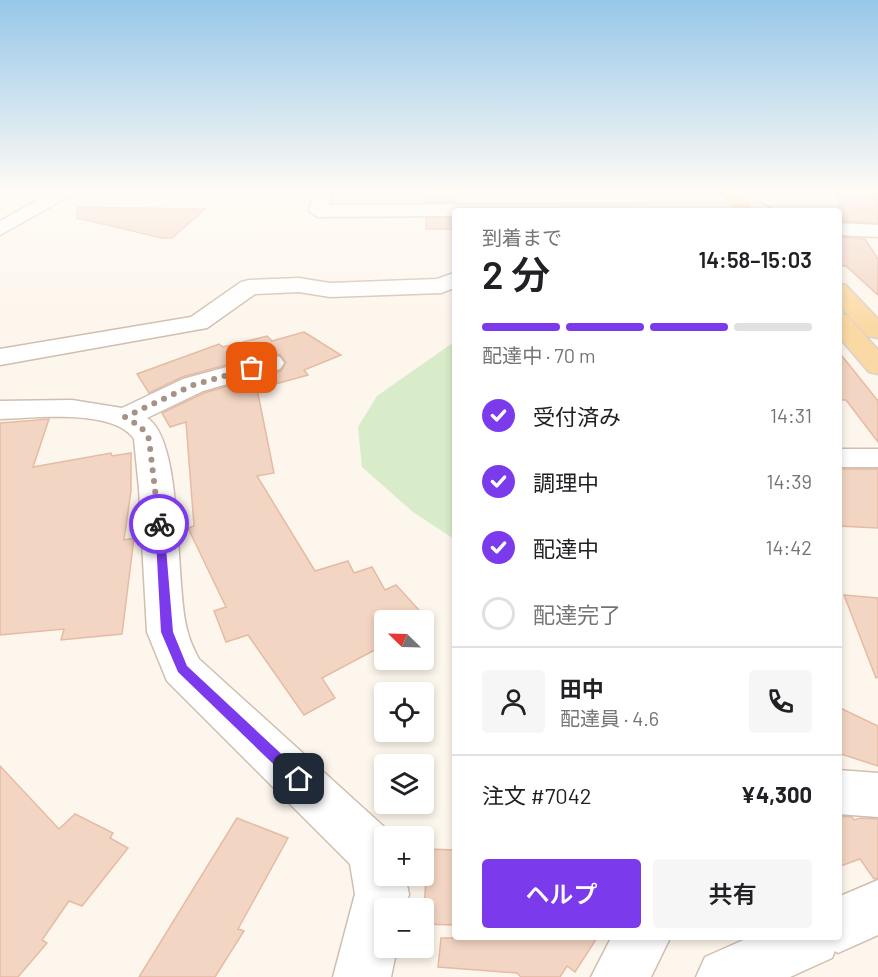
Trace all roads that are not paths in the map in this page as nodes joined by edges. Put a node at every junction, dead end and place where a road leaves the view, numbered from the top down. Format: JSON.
{"nodes":[{"id":1,"x":452,"y":281,"type":"edge"},
{"id":2,"x":842,"y":294,"type":"edge"},
{"id":3,"x":842,"y":325,"type":"edge"},
{"id":4,"x":878,"y":333,"type":"edge"},
{"id":5,"x":0,"y":357,"type":"edge"},
{"id":6,"x":271,"y":363,"type":"dead end"},
{"id":7,"x":878,"y":366,"type":"edge"},
{"id":8,"x":0,"y":410,"type":"edge"},
{"id":9,"x":125,"y":417,"type":"junction"},
{"id":10,"x":842,"y":792,"type":"edge"},
{"id":11,"x":878,"y":795,"type":"edge"},
{"id":12,"x":878,"y":907,"type":"edge"},
{"id":13,"x":842,"y":923,"type":"edge"},
{"id":14,"x":641,"y":940,"type":"edge"},
{"id":15,"x":808,"y":940,"type":"edge"},
{"id":16,"x":362,"y":977,"type":"edge"},
{"id":17,"x":620,"y":977,"type":"edge"},
{"id":18,"x":725,"y":977,"type":"edge"}],
"edges":[{"from":1,"to":5,"type":"street"},
{"from":2,"to":4,"type":"main road"},
{"from":3,"to":7,"type":"main road"},
{"from":6,"to":9,"type":"street"},
{"from":8,"to":9,"type":"street"},
{"from":9,"to":16,"type":"street"},
{"from":10,"to":11,"type":"street"},
{"from":12,"to":13,"type":"street"},
{"from":14,"to":17,"type":"street"},
{"from":15,"to":18,"type":"street"}]}
